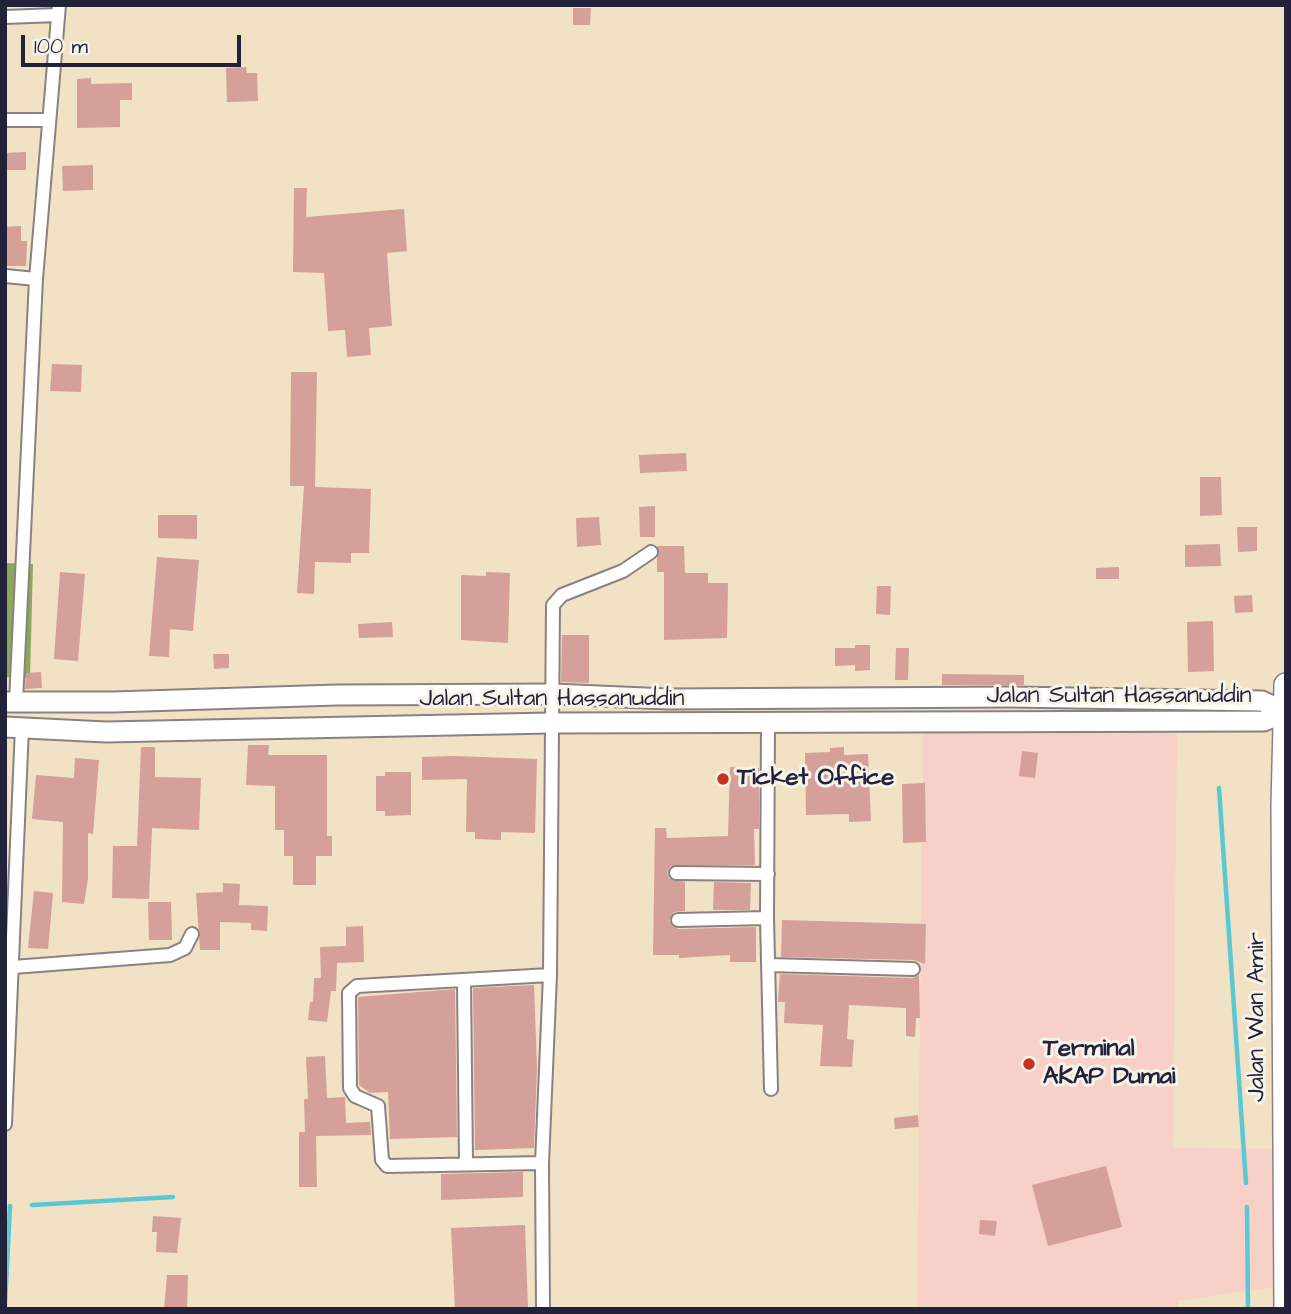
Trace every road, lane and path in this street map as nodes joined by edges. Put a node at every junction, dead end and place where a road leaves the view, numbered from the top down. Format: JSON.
{"nodes":[{"id":1,"x":58,"y":10,"type":"edge"},
{"id":2,"x":5,"y":17,"type":"edge"},
{"id":3,"x":47,"y":120,"type":"junction"},
{"id":4,"x":5,"y":121,"type":"edge"},
{"id":5,"x":5,"y":276,"type":"edge"},
{"id":6,"x":36,"y":279,"type":"junction"},
{"id":7,"x":651,"y":552,"type":"dead end"},
{"id":8,"x":5,"y":579,"type":"edge"},
{"id":9,"x":20,"y":579,"type":"junction"},
{"id":10,"x":1286,"y":685,"type":"edge"},
{"id":11,"x":553,"y":695,"type":"junction"},
{"id":12,"x":1011,"y":697,"type":"junction"},
{"id":13,"x":971,"y":698,"type":"junction"},
{"id":14,"x":11,"y":702,"type":"edge"},
{"id":15,"x":1285,"y":712,"type":"edge"},
{"id":16,"x":1013,"y":721,"type":"junction"},
{"id":17,"x":973,"y":722,"type":"junction"},
{"id":18,"x":551,"y":723,"type":"junction"},
{"id":19,"x":768,"y":724,"type":"junction"},
{"id":20,"x":1285,"y":725,"type":"edge"},
{"id":21,"x":13,"y":727,"type":"edge"},
{"id":22,"x":1284,"y":806,"type":"edge"},
{"id":23,"x":676,"y":873,"type":"dead end"},
{"id":24,"x":768,"y":874,"type":"junction"},
{"id":25,"x":767,"y":918,"type":"junction"},
{"id":26,"x":678,"y":920,"type":"dead end"},
{"id":27,"x":192,"y":934,"type":"dead end"},
{"id":28,"x":769,"y":965,"type":"junction"},
{"id":29,"x":13,"y":967,"type":"junction"},
{"id":30,"x":913,"y":968,"type":"dead end"},
{"id":31,"x":550,"y":975,"type":"junction"},
{"id":32,"x":464,"y":982,"type":"junction"},
{"id":33,"x":771,"y":1089,"type":"dead end"},
{"id":34,"x":5,"y":1124,"type":"edge"},
{"id":35,"x":542,"y":1163,"type":"junction"},
{"id":36,"x":466,"y":1164,"type":"junction"},
{"id":37,"x":543,"y":1309,"type":"edge"},
{"id":38,"x":1286,"y":1309,"type":"edge"}],
"edges":[{"from":1,"to":2,"type":"street"},
{"from":1,"to":3,"type":"street"},
{"from":3,"to":4,"type":"street"},
{"from":3,"to":6,"type":"street"},
{"from":5,"to":6,"type":"street"},
{"from":6,"to":9,"type":"street"},
{"from":7,"to":11,"type":"street"},
{"from":8,"to":9,"type":"street"},
{"from":9,"to":14,"type":"street"},
{"from":10,"to":15,"type":"highway","name":"Jalan Wan Amir"},
{"from":11,"to":13,"type":"main road","name":"Jalan Sultan Hassanuddin"},
{"from":11,"to":14,"type":"main road","name":"Jalan Sultan Hassanuddin"},
{"from":11,"to":18,"type":"street"},
{"from":12,"to":13,"type":"main road","name":"Jalan Sultan Hassanuddin"},
{"from":12,"to":15,"type":"main road","name":"Jalan Sultan Hassanuddin"},
{"from":12,"to":16,"type":"main road"},
{"from":13,"to":17,"type":"main road"},
{"from":15,"to":16,"type":"main road","name":"Jalan Sultan Hassanuddin"},
{"from":15,"to":20,"type":"highway","name":"Jalan Wan Amir"},
{"from":16,"to":17,"type":"main road","name":"Jalan Sultan Hassanuddin"},
{"from":17,"to":19,"type":"main road","name":"Jalan Sultan Hassanuddin"},
{"from":18,"to":19,"type":"main road","name":"Jalan Sultan Hassanuddin"},
{"from":18,"to":21,"type":"main road","name":"Jalan Sultan Hassanuddin"},
{"from":18,"to":31,"type":"street"},
{"from":19,"to":24,"type":"street"},
{"from":20,"to":22,"type":"highway","name":"Jalan Wan Amir"},
{"from":21,"to":29,"type":"street"},
{"from":22,"to":38,"type":"highway","name":"Jalan Wan Amir"},
{"from":23,"to":24,"type":"street"},
{"from":24,"to":25,"type":"street"},
{"from":25,"to":26,"type":"street"},
{"from":25,"to":28,"type":"street"},
{"from":27,"to":29,"type":"street"},
{"from":28,"to":30,"type":"street"},
{"from":28,"to":33,"type":"street"},
{"from":29,"to":34,"type":"street"},
{"from":31,"to":32,"type":"street"},
{"from":31,"to":35,"type":"street"},
{"from":32,"to":36,"type":"street"},
{"from":32,"to":36,"type":"street"},
{"from":35,"to":36,"type":"street"},
{"from":35,"to":37,"type":"street"}]}
